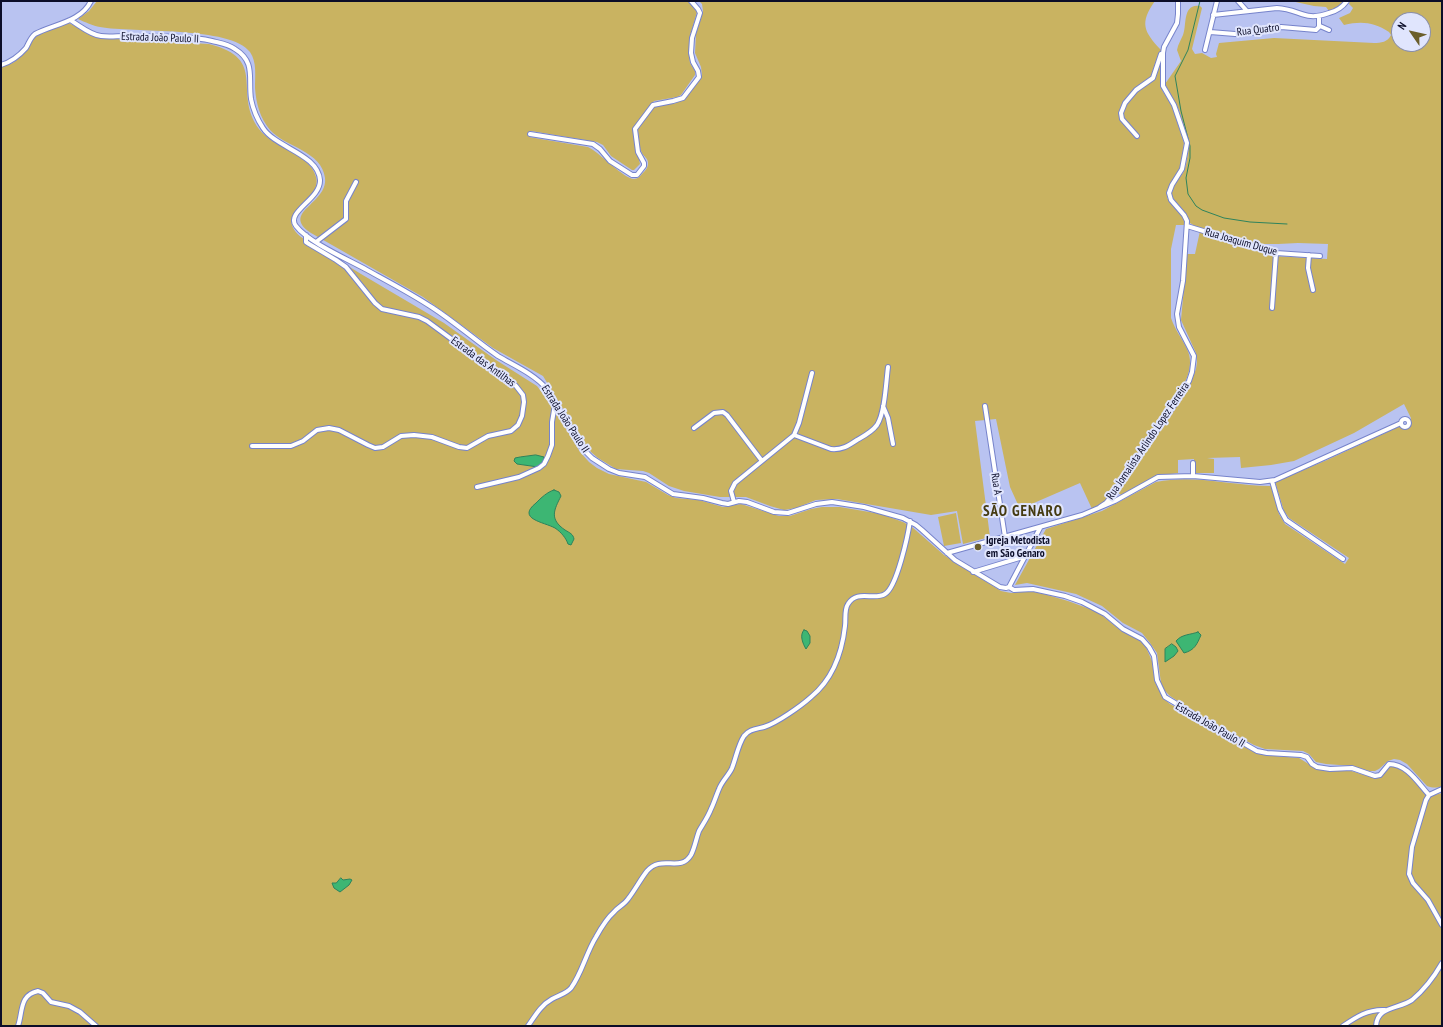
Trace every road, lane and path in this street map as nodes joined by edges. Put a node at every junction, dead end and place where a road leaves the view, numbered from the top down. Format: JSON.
{"nodes":[{"id":1,"x":91,"y":1,"type":"edge"},
{"id":2,"x":691,"y":1,"type":"edge"},
{"id":3,"x":1178,"y":1,"type":"edge"},
{"id":4,"x":1217,"y":1,"type":"edge"},
{"id":5,"x":1238,"y":1,"type":"edge"},
{"id":6,"x":1347,"y":1,"type":"edge"},
{"id":7,"x":1247,"y":11,"type":"junction"},
{"id":8,"x":1213,"y":15,"type":"junction"},
{"id":9,"x":1319,"y":17,"type":"junction"},
{"id":10,"x":70,"y":20,"type":"junction"},
{"id":11,"x":1320,"y":26,"type":"junction"},
{"id":12,"x":1329,"y":30,"type":"dead end"},
{"id":13,"x":1210,"y":32,"type":"junction"},
{"id":14,"x":1163,"y":50,"type":"junction"},
{"id":15,"x":1205,"y":50,"type":"dead end"},
{"id":16,"x":1,"y":65,"type":"edge"},
{"id":17,"x":530,"y":134,"type":"dead end"},
{"id":18,"x":1137,"y":136,"type":"dead end"},
{"id":19,"x":356,"y":182,"type":"dead end"},
{"id":20,"x":1187,"y":226,"type":"junction"},
{"id":21,"x":306,"y":236,"type":"junction"},
{"id":22,"x":316,"y":242,"type":"junction"},
{"id":23,"x":1276,"y":253,"type":"junction"},
{"id":24,"x":1309,"y":255,"type":"junction"},
{"id":25,"x":1320,"y":256,"type":"dead end"},
{"id":26,"x":1313,"y":290,"type":"dead end"},
{"id":27,"x":1272,"y":308,"type":"dead end"},
{"id":28,"x":888,"y":367,"type":"dead end"},
{"id":29,"x":812,"y":373,"type":"dead end"},
{"id":30,"x":555,"y":403,"type":"junction"},
{"id":31,"x":883,"y":406,"type":"junction"},
{"id":32,"x":985,"y":406,"type":"dead end"},
{"id":33,"x":1401,"y":423,"type":"dead end"},
{"id":34,"x":694,"y":428,"type":"dead end"},
{"id":35,"x":794,"y":435,"type":"junction"},
{"id":36,"x":893,"y":444,"type":"dead end"},
{"id":37,"x":252,"y":446,"type":"dead end"},
{"id":38,"x":762,"y":461,"type":"junction"},
{"id":39,"x":1193,"y":463,"type":"dead end"},
{"id":40,"x":1193,"y":476,"type":"junction"},
{"id":41,"x":1272,"y":481,"type":"junction"},
{"id":42,"x":477,"y":487,"type":"dead end"},
{"id":43,"x":734,"y":502,"type":"junction"},
{"id":44,"x":1100,"y":508,"type":"junction"},
{"id":45,"x":910,"y":521,"type":"junction"},
{"id":46,"x":1040,"y":528,"type":"junction"},
{"id":47,"x":1005,"y":537,"type":"junction"},
{"id":48,"x":947,"y":553,"type":"junction"},
{"id":49,"x":1026,"y":556,"type":"junction"},
{"id":50,"x":1343,"y":559,"type":"dead end"},
{"id":51,"x":973,"y":572,"type":"junction"},
{"id":52,"x":1009,"y":587,"type":"junction"},
{"id":53,"x":1442,"y":789,"type":"edge"},
{"id":54,"x":1429,"y":795,"type":"junction"},
{"id":55,"x":1442,"y":925,"type":"edge"},
{"id":56,"x":1442,"y":963,"type":"edge"},
{"id":57,"x":1385,"y":1010,"type":"junction"},
{"id":58,"x":18,"y":1026,"type":"edge"},
{"id":59,"x":96,"y":1026,"type":"edge"},
{"id":60,"x":528,"y":1026,"type":"edge"},
{"id":61,"x":1343,"y":1026,"type":"edge"},
{"id":62,"x":1376,"y":1026,"type":"edge"}],
"edges":[{"from":1,"to":10,"type":"street"},
{"from":2,"to":17,"type":"street"},
{"from":3,"to":14,"type":"street"},
{"from":4,"to":8,"type":"street"},
{"from":5,"to":7,"type":"street"},
{"from":6,"to":9,"type":"street"},
{"from":7,"to":8,"type":"street"},
{"from":7,"to":9,"type":"street"},
{"from":8,"to":13,"type":"street"},
{"from":9,"to":11,"type":"street"},
{"from":10,"to":16,"type":"street"},
{"from":10,"to":21,"type":"street","name":"Estrada João Paulo II"},
{"from":11,"to":12,"type":"street"},
{"from":11,"to":13,"type":"street","name":"Rua Quatro"},
{"from":13,"to":15,"type":"street"},
{"from":14,"to":18,"type":"street"},
{"from":14,"to":20,"type":"street"},
{"from":19,"to":22,"type":"street"},
{"from":20,"to":23,"type":"street","name":"Rua Joaquim Duque"},
{"from":20,"to":44,"type":"street","name":"Rua Jornalista Arlindo Lopez Ferreira"},
{"from":21,"to":22,"type":"street","name":"Estrada João Paulo II"},
{"from":21,"to":37,"type":"street","name":"Estrada das Antilhas"},
{"from":22,"to":30,"type":"street","name":"Estrada João Paulo II"},
{"from":23,"to":24,"type":"street","name":"Rua Joaquim Duque"},
{"from":23,"to":27,"type":"street"},
{"from":24,"to":25,"type":"street","name":"Rua Joaquim Duque"},
{"from":24,"to":26,"type":"street"},
{"from":28,"to":31,"type":"street"},
{"from":29,"to":35,"type":"street"},
{"from":30,"to":42,"type":"street"},
{"from":30,"to":43,"type":"street","name":"Estrada João Paulo II"},
{"from":31,"to":35,"type":"street"},
{"from":31,"to":36,"type":"street"},
{"from":32,"to":47,"type":"street","name":"Rua A"},
{"from":33,"to":41,"type":"street"},
{"from":34,"to":38,"type":"street"},
{"from":35,"to":38,"type":"street"},
{"from":38,"to":43,"type":"street"},
{"from":39,"to":40,"type":"street"},
{"from":40,"to":41,"type":"street"},
{"from":40,"to":44,"type":"street"},
{"from":41,"to":50,"type":"street"},
{"from":43,"to":45,"type":"street","name":"Estrada João Paulo II"},
{"from":44,"to":46,"type":"street"},
{"from":45,"to":48,"type":"street","name":"Estrada João Paulo II"},
{"from":45,"to":60,"type":"street"},
{"from":46,"to":47,"type":"street"},
{"from":46,"to":49,"type":"street"},
{"from":47,"to":48,"type":"street"},
{"from":48,"to":51,"type":"street","name":"Estrada João Paulo II"},
{"from":49,"to":51,"type":"street"},
{"from":49,"to":52,"type":"street"},
{"from":51,"to":52,"type":"street","name":"Estrada João Paulo II"},
{"from":52,"to":54,"type":"street","name":"Estrada João Paulo II"},
{"from":53,"to":54,"type":"street"},
{"from":54,"to":55,"type":"street"},
{"from":56,"to":57,"type":"street"},
{"from":57,"to":61,"type":"street"},
{"from":57,"to":62,"type":"street"},
{"from":58,"to":59,"type":"street"}]}
